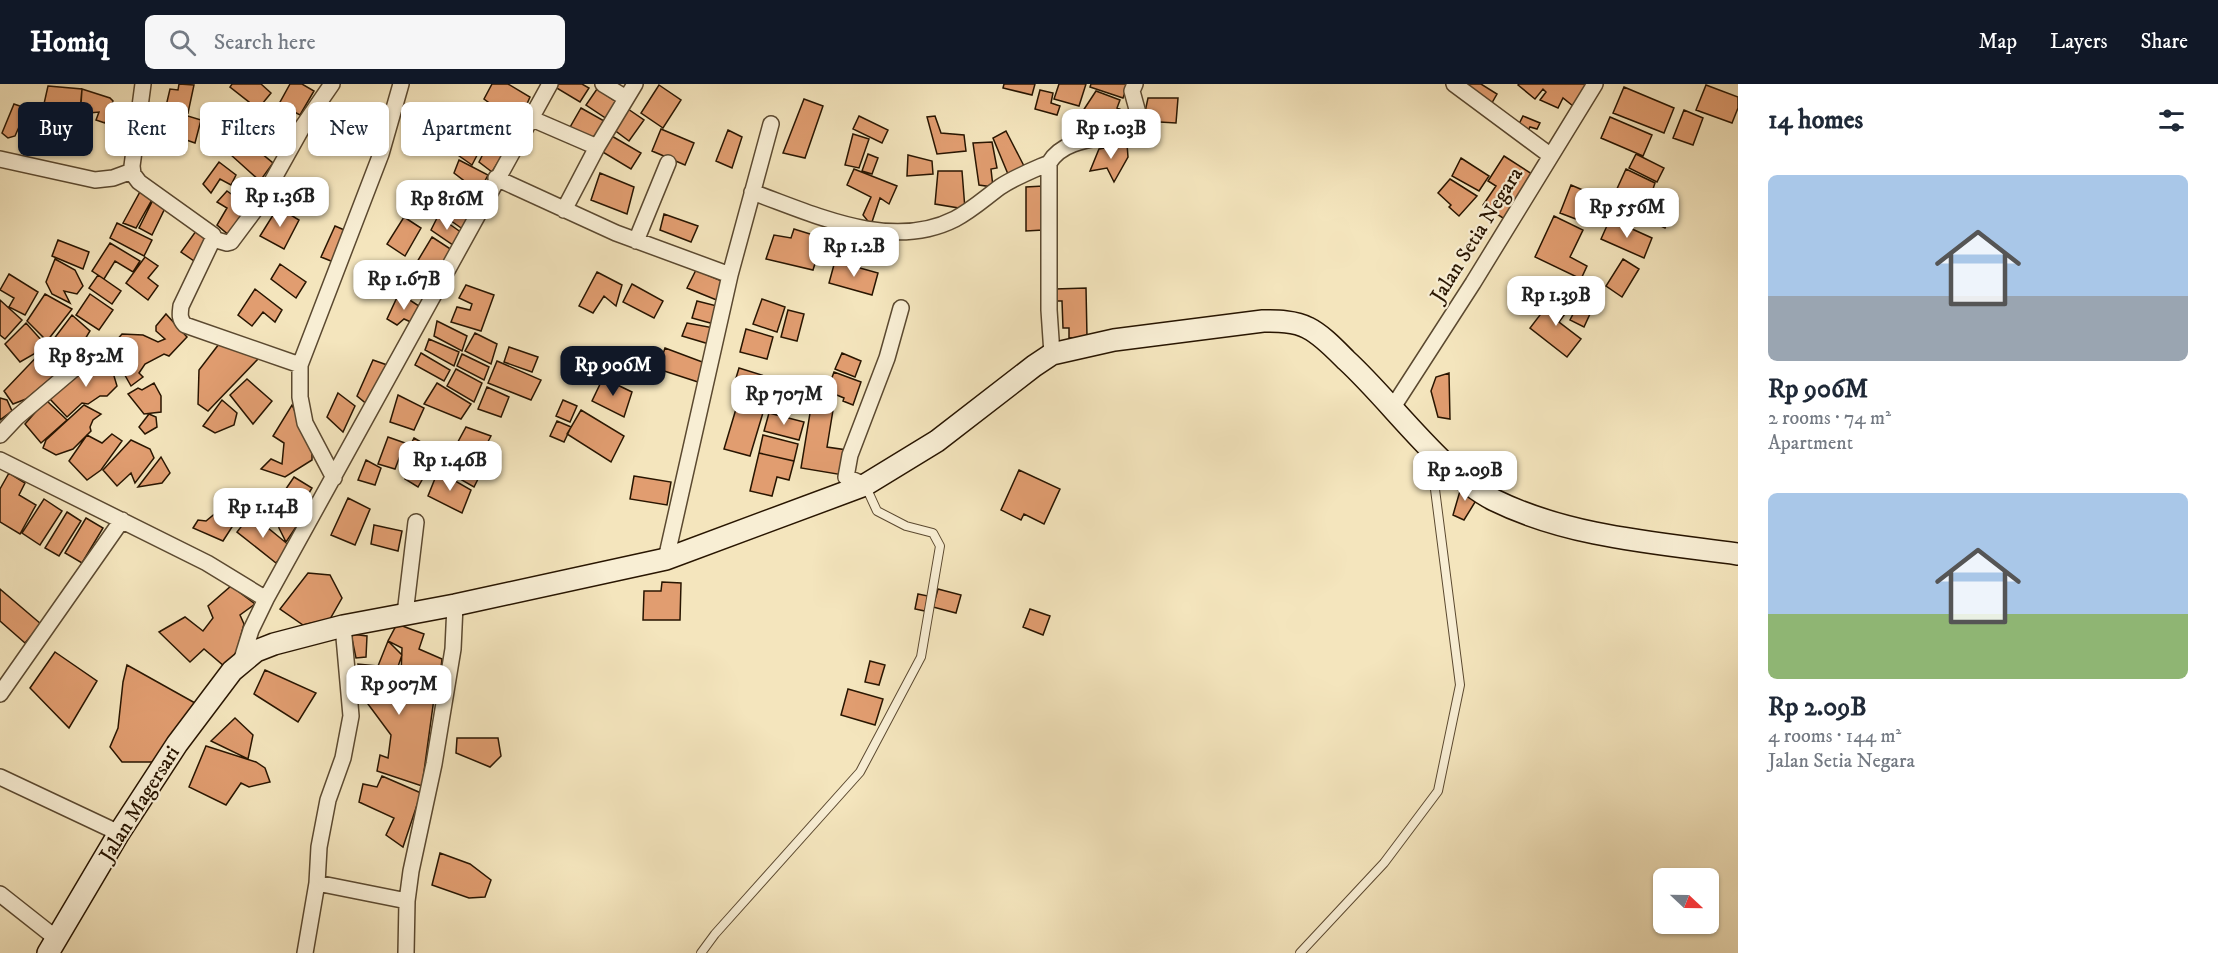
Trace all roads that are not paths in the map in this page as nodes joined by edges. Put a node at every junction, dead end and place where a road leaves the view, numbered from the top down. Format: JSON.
{"nodes":[{"id":1,"x":143,"y":84,"type":"edge"},
{"id":2,"x":332,"y":84,"type":"edge"},
{"id":3,"x":401,"y":84,"type":"edge"},
{"id":4,"x":550,"y":84,"type":"edge"},
{"id":5,"x":603,"y":84,"type":"edge"},
{"id":6,"x":635,"y":84,"type":"edge"},
{"id":7,"x":1135,"y":84,"type":"edge"},
{"id":8,"x":1454,"y":84,"type":"edge"},
{"id":9,"x":1595,"y":84,"type":"edge"},
{"id":10,"x":626,"y":98,"type":"junction"},
{"id":11,"x":533,"y":113,"type":"edge"},
{"id":12,"x":533,"y":119,"type":"edge"},
{"id":13,"x":771,"y":124,"type":"dead end"},
{"id":14,"x":597,"y":147,"type":"junction"},
{"id":15,"x":508,"y":156,"type":"edge"},
{"id":16,"x":1551,"y":156,"type":"junction"},
{"id":17,"x":0,"y":159,"type":"edge"},
{"id":18,"x":668,"y":163,"type":"dead end"},
{"id":19,"x":1049,"y":163,"type":"junction"},
{"id":20,"x":132,"y":171,"type":"junction"},
{"id":21,"x":496,"y":178,"type":"junction"},
{"id":22,"x":752,"y":192,"type":"junction"},
{"id":23,"x":564,"y":210,"type":"junction"},
{"id":24,"x":213,"y":239,"type":"junction"},
{"id":25,"x":636,"y":241,"type":"junction"},
{"id":26,"x":730,"y":275,"type":"junction"},
{"id":27,"x":901,"y":308,"type":"dead end"},
{"id":28,"x":95,"y":351,"type":"dead end"},
{"id":29,"x":1052,"y":354,"type":"junction"},
{"id":30,"x":300,"y":365,"type":"junction"},
{"id":31,"x":1393,"y":407,"type":"junction"},
{"id":32,"x":0,"y":435,"type":"edge"},
{"id":33,"x":1430,"y":447,"type":"junction"},
{"id":34,"x":6,"y":463,"type":"edge"},
{"id":35,"x":0,"y":477,"type":"edge"},
{"id":36,"x":334,"y":478,"type":"junction"},
{"id":37,"x":865,"y":486,"type":"junction"},
{"id":38,"x":122,"y":520,"type":"junction"},
{"id":39,"x":416,"y":522,"type":"dead end"},
{"id":40,"x":1738,"y":554,"type":"edge"},
{"id":41,"x":666,"y":559,"type":"junction"},
{"id":42,"x":266,"y":599,"type":"junction"},
{"id":43,"x":455,"y":605,"type":"junction"},
{"id":44,"x":405,"y":614,"type":"junction"},
{"id":45,"x":343,"y":626,"type":"junction"},
{"id":46,"x":241,"y":662,"type":"junction"},
{"id":47,"x":0,"y":694,"type":"edge"},
{"id":48,"x":0,"y":777,"type":"edge"},
{"id":49,"x":119,"y":833,"type":"junction"},
{"id":50,"x":317,"y":884,"type":"junction"},
{"id":51,"x":0,"y":894,"type":"edge"},
{"id":52,"x":407,"y":901,"type":"junction"},
{"id":53,"x":52,"y":946,"type":"edge"},
{"id":54,"x":305,"y":953,"type":"edge"},
{"id":55,"x":406,"y":953,"type":"edge"},
{"id":56,"x":701,"y":953,"type":"edge"},
{"id":57,"x":1300,"y":953,"type":"edge"}],
"edges":[{"from":1,"to":20,"type":"street"},
{"from":2,"to":24,"type":"street"},
{"from":3,"to":30,"type":"street"},
{"from":4,"to":11,"type":"street"},
{"from":5,"to":10,"type":"street"},
{"from":6,"to":10,"type":"street"},
{"from":7,"to":19,"type":"street"},
{"from":8,"to":16,"type":"street"},
{"from":9,"to":16,"type":"street","name":"Jalan Setia Negara"},
{"from":10,"to":14,"type":"street"},
{"from":12,"to":14,"type":"street"},
{"from":13,"to":22,"type":"street"},
{"from":14,"to":23,"type":"street"},
{"from":15,"to":21,"type":"street"},
{"from":16,"to":31,"type":"street","name":"Jalan Setia Negara"},
{"from":17,"to":20,"type":"street"},
{"from":18,"to":25,"type":"street"},
{"from":19,"to":22,"type":"street"},
{"from":19,"to":29,"type":"street"},
{"from":20,"to":24,"type":"street"},
{"from":21,"to":23,"type":"street"},
{"from":21,"to":36,"type":"street"},
{"from":22,"to":26,"type":"street"},
{"from":23,"to":25,"type":"street"},
{"from":24,"to":30,"type":"street"},
{"from":25,"to":26,"type":"street"},
{"from":26,"to":41,"type":"street"},
{"from":27,"to":37,"type":"street"},
{"from":28,"to":32,"type":"street"},
{"from":29,"to":31,"type":"street"},
{"from":29,"to":37,"type":"street","name":"Jalan Magersari"},
{"from":30,"to":36,"type":"street"},
{"from":31,"to":33,"type":"street"},
{"from":33,"to":40,"type":"street"},
{"from":33,"to":57,"type":"lane"},
{"from":34,"to":35,"type":"street"},
{"from":34,"to":38,"type":"street"},
{"from":36,"to":42,"type":"street"},
{"from":37,"to":41,"type":"street","name":"Jalan Magersari"},
{"from":37,"to":56,"type":"lane"},
{"from":38,"to":42,"type":"street"},
{"from":38,"to":47,"type":"street"},
{"from":39,"to":44,"type":"street"},
{"from":41,"to":43,"type":"street","name":"Jalan Magersari"},
{"from":42,"to":46,"type":"street"},
{"from":43,"to":44,"type":"street","name":"Jalan Magersari"},
{"from":43,"to":52,"type":"street"},
{"from":44,"to":45,"type":"street","name":"Jalan Magersari"},
{"from":45,"to":46,"type":"street","name":"Jalan Magersari"},
{"from":45,"to":50,"type":"street"},
{"from":46,"to":49,"type":"street","name":"Jalan Magersari"},
{"from":48,"to":49,"type":"street"},
{"from":49,"to":53,"type":"street","name":"Jalan Magersari"},
{"from":50,"to":52,"type":"street"},
{"from":50,"to":54,"type":"street"},
{"from":51,"to":53,"type":"street"},
{"from":52,"to":55,"type":"street"}]}
